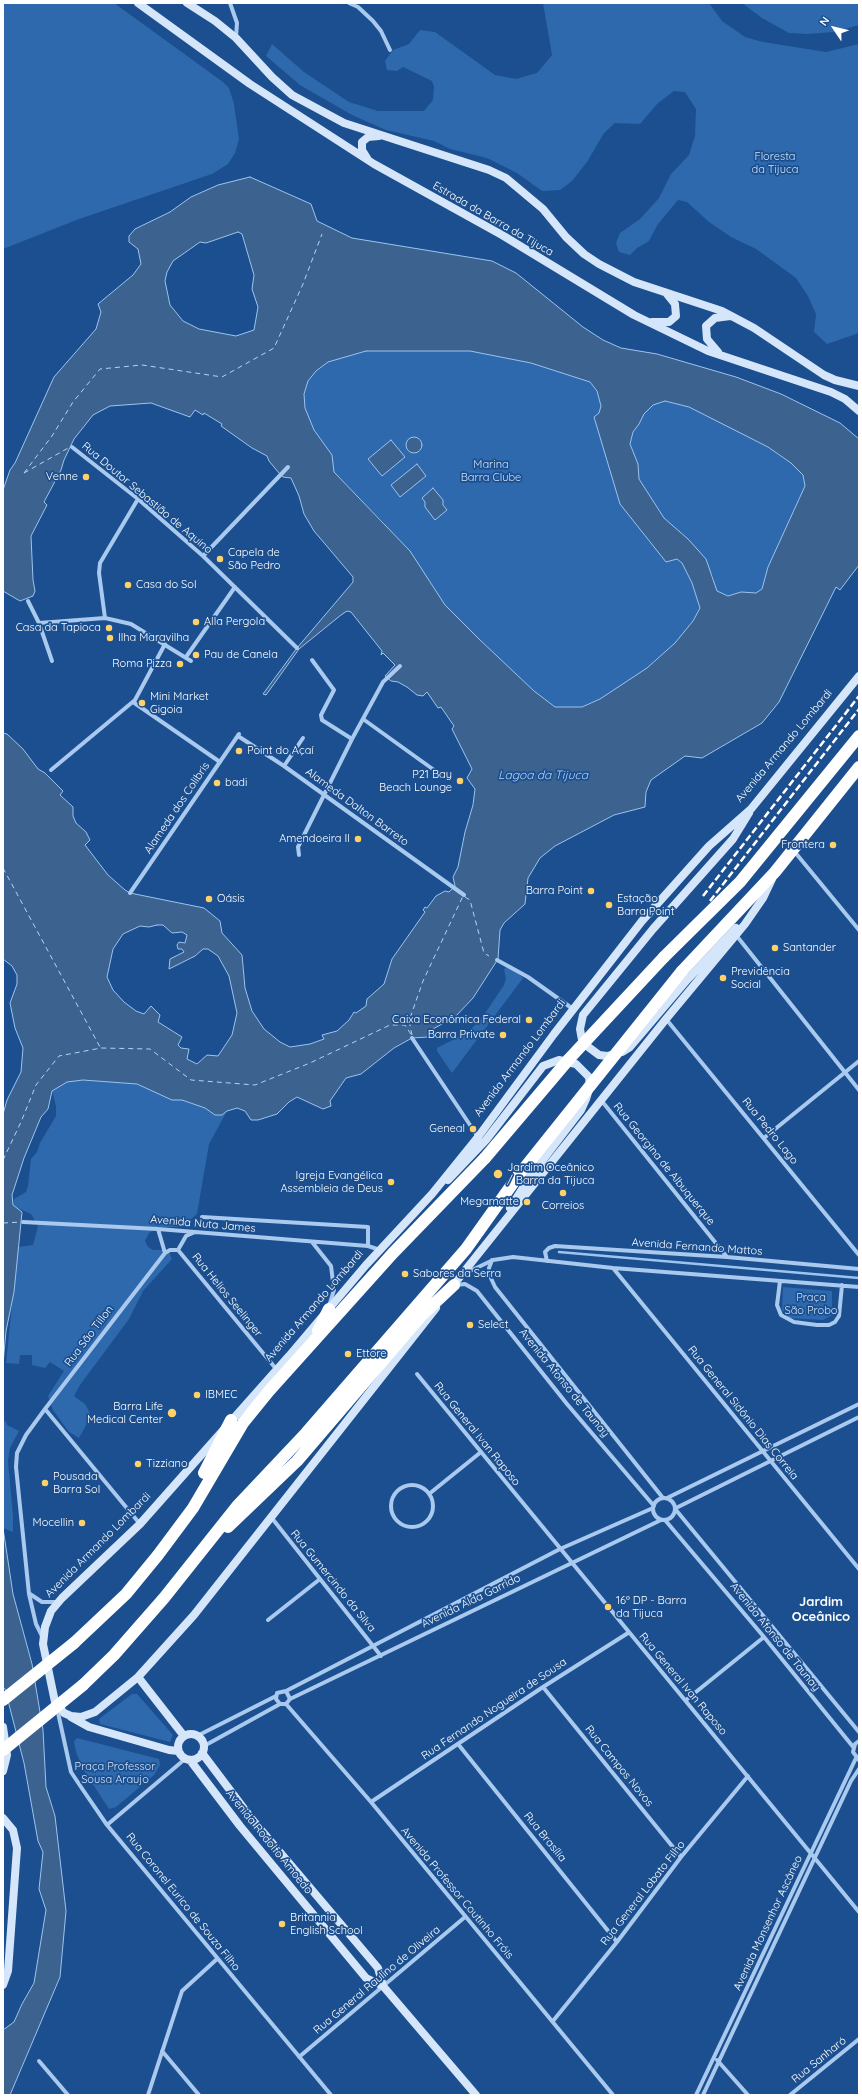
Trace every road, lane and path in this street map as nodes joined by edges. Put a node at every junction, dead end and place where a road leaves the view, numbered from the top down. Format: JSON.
{"nodes":[{"id":1,"x":138,"y":3,"type":"edge"},
{"id":2,"x":187,"y":3,"type":"edge"},
{"id":3,"x":230,"y":3,"type":"edge"},
{"id":4,"x":350,"y":3,"type":"edge"},
{"id":5,"x":236,"y":38,"type":"junction"},
{"id":6,"x":390,"y":50,"type":"dead end"},
{"id":7,"x":384,"y":136,"type":"junction"},
{"id":8,"x":374,"y":164,"type":"junction"},
{"id":9,"x":666,"y":293,"type":"junction"},
{"id":10,"x":732,"y":316,"type":"junction"},
{"id":11,"x":649,"y":322,"type":"junction"},
{"id":12,"x":721,"y":355,"type":"junction"},
{"id":13,"x":859,"y":386,"type":"edge"},
{"id":14,"x":859,"y":411,"type":"edge"},
{"id":15,"x":72,"y":447,"type":"dead end"},
{"id":16,"x":288,"y":467,"type":"dead end"},
{"id":17,"x":138,"y":498,"type":"junction"},
{"id":18,"x":203,"y":556,"type":"junction"},
{"id":19,"x":235,"y":587,"type":"junction"},
{"id":20,"x":28,"y":601,"type":"dead end"},
{"id":21,"x":105,"y":618,"type":"junction"},
{"id":22,"x":39,"y":623,"type":"junction"},
{"id":23,"x":165,"y":644,"type":"junction"},
{"id":24,"x":297,"y":648,"type":"dead end"},
{"id":25,"x":186,"y":657,"type":"junction"},
{"id":26,"x":312,"y":660,"type":"dead end"},
{"id":27,"x":52,"y":661,"type":"dead end"},
{"id":28,"x":191,"y":661,"type":"dead end"},
{"id":29,"x":400,"y":666,"type":"dead end"},
{"id":30,"x":859,"y":676,"type":"edge"},
{"id":31,"x":133,"y":702,"type":"junction"},
{"id":32,"x":363,"y":719,"type":"junction"},
{"id":33,"x":238,"y":735,"type":"joint"},
{"id":34,"x":859,"y":736,"type":"edge"},
{"id":35,"x":302,"y":738,"type":"dead end"},
{"id":36,"x":352,"y":739,"type":"junction"},
{"id":37,"x":220,"y":762,"type":"junction"},
{"id":38,"x":284,"y":766,"type":"junction"},
{"id":39,"x":51,"y":770,"type":"dead end"},
{"id":40,"x":434,"y":770,"type":"dead end"},
{"id":41,"x":858,"y":771,"type":"edge"},
{"id":42,"x":325,"y":796,"type":"junction"},
{"id":43,"x":750,"y":809,"type":"junction"},
{"id":44,"x":793,"y":850,"type":"junction"},
{"id":45,"x":299,"y":855,"type":"dead end"},
{"id":46,"x":775,"y":872,"type":"junction"},
{"id":47,"x":130,"y":893,"type":"dead end"},
{"id":48,"x":464,"y":895,"type":"dead end"},
{"id":49,"x":756,"y":909,"type":"junction"},
{"id":50,"x":859,"y":930,"type":"edge"},
{"id":51,"x":736,"y":935,"type":"junction"},
{"id":52,"x":497,"y":960,"type":"dead end"},
{"id":53,"x":573,"y":1009,"type":"junction"},
{"id":54,"x":666,"y":1019,"type":"junction"},
{"id":55,"x":412,"y":1038,"type":"dead end"},
{"id":56,"x":859,"y":1061,"type":"edge"},
{"id":57,"x":845,"y":1073,"type":"junction"},
{"id":58,"x":859,"y":1090,"type":"edge"},
{"id":59,"x":601,"y":1100,"type":"junction"},
{"id":60,"x":478,"y":1137,"type":"junction"},
{"id":61,"x":764,"y":1138,"type":"junction"},
{"id":62,"x":432,"y":1194,"type":"junction"},
{"id":63,"x":202,"y":1218,"type":"dead end"},
{"id":64,"x":23,"y":1222,"type":"dead end"},
{"id":65,"x":158,"y":1229,"type":"junction"},
{"id":66,"x":195,"y":1232,"type":"junction"},
{"id":67,"x":494,"y":1235,"type":"junction"},
{"id":68,"x":311,"y":1242,"type":"junction"},
{"id":69,"x":368,"y":1246,"type":"junction"},
{"id":70,"x":178,"y":1250,"type":"junction"},
{"id":71,"x":380,"y":1250,"type":"junction"},
{"id":72,"x":165,"y":1253,"type":"junction"},
{"id":73,"x":859,"y":1255,"type":"edge"},
{"id":74,"x":727,"y":1257,"type":"junction"},
{"id":75,"x":493,"y":1260,"type":"junction"},
{"id":76,"x":547,"y":1261,"type":"junction"},
{"id":77,"x":613,"y":1268,"type":"junction"},
{"id":78,"x":859,"y":1269,"type":"edge"},
{"id":79,"x":462,"y":1275,"type":"junction"},
{"id":80,"x":780,"y":1281,"type":"junction"},
{"id":81,"x":454,"y":1285,"type":"junction"},
{"id":82,"x":842,"y":1285,"type":"junction"},
{"id":83,"x":859,"y":1287,"type":"edge"},
{"id":84,"x":328,"y":1309,"type":"junction"},
{"id":85,"x":310,"y":1345,"type":"junction"},
{"id":86,"x":277,"y":1370,"type":"junction"},
{"id":87,"x":417,"y":1374,"type":"dead end"},
{"id":88,"x":859,"y":1404,"type":"edge"},
{"id":89,"x":44,"y":1409,"type":"junction"},
{"id":90,"x":859,"y":1417,"type":"edge"},
{"id":91,"x":231,"y":1420,"type":"junction"},
{"id":92,"x":481,"y":1452,"type":"junction"},
{"id":93,"x":762,"y":1452,"type":"junction"},
{"id":94,"x":769,"y":1460,"type":"junction"},
{"id":95,"x":429,"y":1494,"type":"junction"},
{"id":96,"x":665,"y":1498,"type":"junction"},
{"id":97,"x":653,"y":1507,"type":"junction"},
{"id":98,"x":676,"y":1509,"type":"junction"},
{"id":99,"x":271,"y":1517,"type":"junction"},
{"id":100,"x":663,"y":1520,"type":"junction"},
{"id":101,"x":140,"y":1524,"type":"junction"},
{"id":102,"x":174,"y":1533,"type":"junction"},
{"id":103,"x":204,"y":1548,"type":"junction"},
{"id":104,"x":560,"y":1549,"type":"junction"},
{"id":105,"x":571,"y":1562,"type":"junction"},
{"id":106,"x":859,"y":1569,"type":"edge"},
{"id":107,"x":320,"y":1579,"type":"junction"},
{"id":108,"x":29,"y":1594,"type":"junction"},
{"id":109,"x":58,"y":1602,"type":"junction"},
{"id":110,"x":268,"y":1620,"type":"dead end"},
{"id":111,"x":628,"y":1633,"type":"junction"},
{"id":112,"x":764,"y":1637,"type":"junction"},
{"id":113,"x":43,"y":1638,"type":"junction"},
{"id":114,"x":373,"y":1645,"type":"junction"},
{"id":115,"x":381,"y":1656,"type":"junction"},
{"id":116,"x":138,"y":1676,"type":"junction"},
{"id":117,"x":543,"y":1687,"type":"junction"},
{"id":118,"x":286,"y":1691,"type":"junction"},
{"id":119,"x":276,"y":1696,"type":"junction"},
{"id":120,"x":290,"y":1699,"type":"junction"},
{"id":121,"x":3,"y":1700,"type":"edge"},
{"id":122,"x":686,"y":1700,"type":"junction"},
{"id":123,"x":55,"y":1702,"type":"junction"},
{"id":124,"x":280,"y":1704,"type":"junction"},
{"id":125,"x":286,"y":1704,"type":"junction"},
{"id":126,"x":71,"y":1716,"type":"junction"},
{"id":127,"x":3,"y":1727,"type":"edge"},
{"id":128,"x":859,"y":1732,"type":"edge"},
{"id":129,"x":184,"y":1736,"type":"junction"},
{"id":130,"x":197,"y":1736,"type":"junction"},
{"id":131,"x":859,"y":1741,"type":"edge"},
{"id":132,"x":458,"y":1744,"type":"junction"},
{"id":133,"x":854,"y":1748,"type":"junction"},
{"id":134,"x":3,"y":1750,"type":"edge"},
{"id":135,"x":203,"y":1750,"type":"junction"},
{"id":136,"x":178,"y":1751,"type":"junction"},
{"id":137,"x":187,"y":1759,"type":"junction"},
{"id":138,"x":858,"y":1759,"type":"edge"},
{"id":139,"x":859,"y":1769,"type":"edge"},
{"id":140,"x":3,"y":1771,"type":"edge"},
{"id":141,"x":748,"y":1776,"type":"junction"},
{"id":142,"x":371,"y":1802,"type":"junction"},
{"id":143,"x":3,"y":1818,"type":"edge"},
{"id":144,"x":251,"y":1818,"type":"junction"},
{"id":145,"x":107,"y":1824,"type":"junction"},
{"id":146,"x":240,"y":1826,"type":"junction"},
{"id":147,"x":811,"y":1853,"type":"junction"},
{"id":148,"x":681,"y":1858,"type":"junction"},
{"id":149,"x":815,"y":1858,"type":"junction"},
{"id":150,"x":859,"y":1912,"type":"edge"},
{"id":151,"x":465,"y":1917,"type":"junction"},
{"id":152,"x":617,"y":1942,"type":"junction"},
{"id":153,"x":217,"y":1959,"type":"junction"},
{"id":154,"x":3,"y":1984,"type":"edge"},
{"id":155,"x":383,"y":1986,"type":"junction"},
{"id":156,"x":553,"y":2021,"type":"junction"},
{"id":157,"x":859,"y":2039,"type":"edge"},
{"id":158,"x":162,"y":2051,"type":"junction"},
{"id":159,"x":299,"y":2057,"type":"junction"},
{"id":160,"x":714,"y":2057,"type":"junction"},
{"id":161,"x":39,"y":2061,"type":"dead end"},
{"id":162,"x":719,"y":2062,"type":"junction"},
{"id":163,"x":68,"y":2095,"type":"edge"},
{"id":164,"x":148,"y":2095,"type":"edge"},
{"id":165,"x":198,"y":2095,"type":"edge"},
{"id":166,"x":331,"y":2095,"type":"edge"},
{"id":167,"x":476,"y":2095,"type":"edge"},
{"id":168,"x":613,"y":2095,"type":"edge"},
{"id":169,"x":696,"y":2095,"type":"edge"},
{"id":170,"x":703,"y":2095,"type":"edge"},
{"id":171,"x":748,"y":2095,"type":"edge"},
{"id":172,"x":790,"y":2095,"type":"edge"}],
"edges":[{"from":1,"to":8,"type":"main road","name":"Estrada da Barra da Tijuca"},
{"from":2,"to":5,"type":"main road","name":"Estrada da Barra da Tijuca"},
{"from":3,"to":5,"type":"street"},
{"from":4,"to":6,"type":"street"},
{"from":5,"to":7,"type":"main road","name":"Estrada da Barra da Tijuca"},
{"from":7,"to":8,"type":"main road"},
{"from":7,"to":9,"type":"main road","name":"Estrada da Barra da Tijuca"},
{"from":8,"to":11,"type":"main road","name":"Estrada da Barra da Tijuca"},
{"from":9,"to":10,"type":"main road","name":"Estrada da Barra da Tijuca"},
{"from":9,"to":11,"type":"main road"},
{"from":10,"to":12,"type":"main road"},
{"from":10,"to":13,"type":"main road","name":"Estrada da Barra da Tijuca"},
{"from":11,"to":12,"type":"main road","name":"Estrada da Barra da Tijuca"},
{"from":12,"to":14,"type":"main road","name":"Estrada da Barra da Tijuca"},
{"from":15,"to":17,"type":"street","name":"Rua Doutor Sebastião de Aquino"},
{"from":16,"to":18,"type":"street"},
{"from":17,"to":18,"type":"street","name":"Rua Doutor Sebastião de Aquino"},
{"from":17,"to":21,"type":"street"},
{"from":18,"to":19,"type":"street","name":"Rua Doutor Sebastião de Aquino"},
{"from":19,"to":24,"type":"street","name":"Rua Doutor Sebastião de Aquino"},
{"from":19,"to":25,"type":"street"},
{"from":20,"to":22,"type":"street"},
{"from":21,"to":22,"type":"street"},
{"from":21,"to":23,"type":"street"},
{"from":22,"to":27,"type":"street"},
{"from":23,"to":25,"type":"street"},
{"from":23,"to":31,"type":"street"},
{"from":25,"to":28,"type":"street"},
{"from":26,"to":36,"type":"street"},
{"from":29,"to":32,"type":"street"},
{"from":30,"to":43,"type":"main road","name":"Avenida Armando Lombardi"},
{"from":31,"to":37,"type":"street"},
{"from":31,"to":39,"type":"street"},
{"from":32,"to":36,"type":"street"},
{"from":32,"to":40,"type":"street"},
{"from":33,"to":37,"type":"street","name":"Alameda dos Colibris"},
{"from":33,"to":38,"type":"street","name":"Alameda Dalton Barreto"},
{"from":34,"to":85,"type":"highway","name":"Avenida Armando Lombardi","bridge":true},
{"from":35,"to":38,"type":"street"},
{"from":36,"to":42,"type":"street"},
{"from":37,"to":47,"type":"street","name":"Alameda dos Colibris"},
{"from":38,"to":42,"type":"street","name":"Alameda Dalton Barreto"},
{"from":41,"to":44,"type":"highway"},
{"from":42,"to":45,"type":"street"},
{"from":42,"to":48,"type":"street","name":"Alameda Dalton Barreto"},
{"from":43,"to":49,"type":"main road"},
{"from":43,"to":53,"type":"main road","name":"Avenida Armando Lombardi"},
{"from":44,"to":46,"type":"highway"},
{"from":44,"to":50,"type":"street"},
{"from":46,"to":49,"type":"main road"},
{"from":46,"to":103,"type":"highway","bridge":true},
{"from":49,"to":51,"type":"main road"},
{"from":51,"to":54,"type":"main road"},
{"from":51,"to":57,"type":"street"},
{"from":52,"to":53,"type":"street"},
{"from":53,"to":60,"type":"main road","name":"Avenida Armando Lombardi"},
{"from":54,"to":59,"type":"main road"},
{"from":54,"to":61,"type":"street","name":"Rua Pedro Lago"},
{"from":55,"to":60,"type":"street"},
{"from":56,"to":57,"type":"street"},
{"from":57,"to":58,"type":"street"},
{"from":57,"to":61,"type":"street"},
{"from":59,"to":67,"type":"main road"},
{"from":59,"to":74,"type":"street","name":"Rua Georgina de Albuquerque"},
{"from":60,"to":62,"type":"main road","name":"Avenida Armando Lombardi"},
{"from":61,"to":73,"type":"street","name":"Rua Pedro Lago"},
{"from":62,"to":67,"type":"main road"},
{"from":62,"to":71,"type":"main road","name":"Avenida Armando Lombardi"},
{"from":63,"to":69,"type":"street"},
{"from":64,"to":65,"type":"street","name":"Avenida Nuta James"},
{"from":65,"to":66,"type":"street","name":"Avenida Nuta James"},
{"from":65,"to":72,"type":"street"},
{"from":66,"to":68,"type":"street","name":"Avenida Nuta James"},
{"from":66,"to":70,"type":"street","name":"Rua Helios Seelinger"},
{"from":67,"to":79,"type":"main road"},
{"from":68,"to":69,"type":"street","name":"Avenida Nuta James"},
{"from":68,"to":84,"type":"street"},
{"from":69,"to":71,"type":"street","name":"Avenida Nuta James"},
{"from":70,"to":72,"type":"street","name":"Rua Helios Seelinger"},
{"from":70,"to":86,"type":"street","name":"Rua Helios Seelinger"},
{"from":71,"to":84,"type":"main road","name":"Avenida Armando Lombardi"},
{"from":72,"to":89,"type":"street","name":"Rua São Tillon"},
{"from":74,"to":76,"type":"street","name":"Avenida Fernando Mattos"},
{"from":74,"to":78,"type":"street","name":"Avenida Fernando Mattos"},
{"from":75,"to":76,"type":"street"},
{"from":75,"to":79,"type":"street"},
{"from":75,"to":96,"type":"street","name":"Avenida Afonso de Taunay"},
{"from":76,"to":77,"type":"street"},
{"from":77,"to":80,"type":"street"},
{"from":77,"to":93,"type":"street","name":"Rua General Sidônio Dias Correia"},
{"from":79,"to":81,"type":"main road"},
{"from":80,"to":82,"type":"street"},
{"from":80,"to":82,"type":"street"},
{"from":81,"to":97,"type":"street","name":"Avenida Afonso de Taunay"},
{"from":81,"to":99,"type":"main road"},
{"from":81,"to":103,"type":"highway"},
{"from":82,"to":83,"type":"street"},
{"from":84,"to":85,"type":"highway"},
{"from":84,"to":86,"type":"main road","name":"Avenida Armando Lombardi"},
{"from":85,"to":102,"type":"highway","name":"Avenida Armando Lombardi"},
{"from":86,"to":91,"type":"main road","name":"Avenida Armando Lombardi"},
{"from":87,"to":92,"type":"street","name":"Rua General Ivan Raposo"},
{"from":88,"to":93,"type":"street"},
{"from":89,"to":101,"type":"street"},
{"from":89,"to":108,"type":"street","name":"Rua São Tillon"},
{"from":90,"to":94,"type":"street"},
{"from":91,"to":101,"type":"main road","name":"Avenida Armando Lombardi"},
{"from":91,"to":102,"type":"highway"},
{"from":92,"to":95,"type":"street"},
{"from":92,"to":104,"type":"street","name":"Rua General Ivan Raposo"},
{"from":93,"to":94,"type":"street","name":"Rua General Sidônio Dias Correia"},
{"from":93,"to":96,"type":"street"},
{"from":94,"to":98,"type":"street"},
{"from":94,"to":106,"type":"street","name":"Rua General Sidônio Dias Correia"},
{"from":95,"to":95,"type":"street"},
{"from":96,"to":97,"type":"street"},
{"from":96,"to":98,"type":"street"},
{"from":97,"to":100,"type":"street"},
{"from":97,"to":104,"type":"street","name":"Avenida Alda Garrido"},
{"from":98,"to":100,"type":"street"},
{"from":98,"to":128,"type":"street","name":"Avenida Afonso de Taunay"},
{"from":99,"to":107,"type":"street","name":"Rua Gumercindo da Silva"},
{"from":99,"to":116,"type":"main road"},
{"from":100,"to":105,"type":"street","name":"Avenida Alda Garrido"},
{"from":100,"to":112,"type":"street","name":"Avenida Afonso de Taunay"},
{"from":101,"to":109,"type":"main road","name":"Avenida Armando Lombardi"},
{"from":102,"to":121,"type":"highway","name":"Avenida Armando Lombardi","bridge":true},
{"from":103,"to":134,"type":"highway","bridge":true},
{"from":104,"to":105,"type":"street","name":"Rua General Ivan Raposo"},
{"from":104,"to":114,"type":"street","name":"Avenida Alda Garrido"},
{"from":105,"to":111,"type":"street","name":"Rua General Ivan Raposo"},
{"from":105,"to":115,"type":"street","name":"Avenida Alda Garrido"},
{"from":107,"to":110,"type":"street"},
{"from":107,"to":114,"type":"street","name":"Rua Gumercindo da Silva"},
{"from":108,"to":109,"type":"street"},
{"from":108,"to":113,"type":"street"},
{"from":109,"to":113,"type":"main road","name":"Avenida Armando Lombardi"},
{"from":111,"to":117,"type":"street","name":"Rua Fernando Nogueira de Sousa"},
{"from":111,"to":122,"type":"street","name":"Rua General Ivan Raposo"},
{"from":112,"to":122,"type":"street"},
{"from":112,"to":133,"type":"street","name":"Avenida Afonso de Taunay"},
{"from":113,"to":123,"type":"main road","name":"Avenida Armando Lombardi"},
{"from":114,"to":115,"type":"street","name":"Rua Gumercindo da Silva"},
{"from":114,"to":118,"type":"street","name":"Avenida Alda Garrido"},
{"from":115,"to":120,"type":"street","name":"Avenida Alda Garrido"},
{"from":116,"to":126,"type":"main road"},
{"from":116,"to":129,"type":"main road"},
{"from":117,"to":132,"type":"street","name":"Rua Fernando Nogueira de Sousa"},
{"from":117,"to":148,"type":"street","name":"Rua Campos Novos"},
{"from":118,"to":119,"type":"street"},
{"from":118,"to":120,"type":"street"},
{"from":119,"to":124,"type":"street"},
{"from":119,"to":130,"type":"street"},
{"from":120,"to":125,"type":"street"},
{"from":122,"to":141,"type":"street","name":"Rua General Ivan Raposo"},
{"from":123,"to":126,"type":"main road"},
{"from":123,"to":145,"type":"street","name":"Rua Coronel Eurico de Souza Filho"},
{"from":124,"to":125,"type":"street"},
{"from":124,"to":135,"type":"street"},
{"from":125,"to":142,"type":"street","name":"Avenida Professor Coutinho Fróis"},
{"from":126,"to":136,"type":"main road"},
{"from":127,"to":140,"type":"main road"},
{"from":129,"to":130,"type":"main road"},
{"from":129,"to":136,"type":"main road"},
{"from":130,"to":135,"type":"main road"},
{"from":131,"to":133,"type":"street"},
{"from":132,"to":142,"type":"street","name":"Rua Fernando Nogueira de Sousa"},
{"from":132,"to":152,"type":"street","name":"Rua Brasília"},
{"from":133,"to":138,"type":"street"},
{"from":135,"to":137,"type":"main road"},
{"from":135,"to":144,"type":"main road","name":"Avenida Rodolfo Amoedo"},
{"from":136,"to":137,"type":"main road"},
{"from":137,"to":145,"type":"street"},
{"from":137,"to":146,"type":"main road","name":"Avenida Rodolfo Amoedo"},
{"from":138,"to":147,"type":"street","name":"Avenida Monsenhor Ascâneo"},
{"from":139,"to":149,"type":"street","name":"Avenida Monsenhor Ascâneo"},
{"from":141,"to":147,"type":"street","name":"Rua General Ivan Raposo"},
{"from":141,"to":148,"type":"street","name":"Rua General Lobato Filho"},
{"from":142,"to":151,"type":"street","name":"Avenida Professor Coutinho Fróis"},
{"from":143,"to":154,"type":"main road"},
{"from":144,"to":146,"type":"main road"},
{"from":144,"to":155,"type":"main road","name":"Avenida Rodolfo Amoedo"},
{"from":145,"to":153,"type":"street","name":"Rua Coronel Eurico de Souza Filho"},
{"from":146,"to":155,"type":"main road","name":"Avenida Rodolfo Amoedo"},
{"from":147,"to":149,"type":"street","name":"Rua General Ivan Raposo"},
{"from":147,"to":160,"type":"street","name":"Avenida Monsenhor Ascâneo"},
{"from":148,"to":152,"type":"street","name":"Rua General Lobato Filho"},
{"from":149,"to":150,"type":"street","name":"Rua General Ivan Raposo"},
{"from":149,"to":162,"type":"street","name":"Avenida Monsenhor Ascâneo"},
{"from":151,"to":155,"type":"street","name":"Rua General Raulino de Oliveira"},
{"from":151,"to":156,"type":"street","name":"Avenida Professor Coutinho Fróis"},
{"from":152,"to":156,"type":"street","name":"Rua General Lobato Filho"},
{"from":153,"to":158,"type":"street"},
{"from":153,"to":159,"type":"street","name":"Rua Coronel Eurico de Souza Filho"},
{"from":155,"to":159,"type":"street","name":"Rua General Raulino de Oliveira"},
{"from":155,"to":167,"type":"main road","name":"Avenida Rodolfo Amoedo"},
{"from":156,"to":168,"type":"street","name":"Avenida Professor Coutinho Fróis"},
{"from":157,"to":172,"type":"street","name":"Rua Sanharó"},
{"from":158,"to":164,"type":"street"},
{"from":158,"to":165,"type":"street"},
{"from":159,"to":166,"type":"street","name":"Rua Coronel Eurico de Souza Filho"},
{"from":160,"to":162,"type":"street"},
{"from":160,"to":169,"type":"street","name":"Avenida Monsenhor Ascâneo"},
{"from":161,"to":163,"type":"street"},
{"from":162,"to":170,"type":"street","name":"Avenida Monsenhor Ascâneo"},
{"from":162,"to":171,"type":"street"}]}
